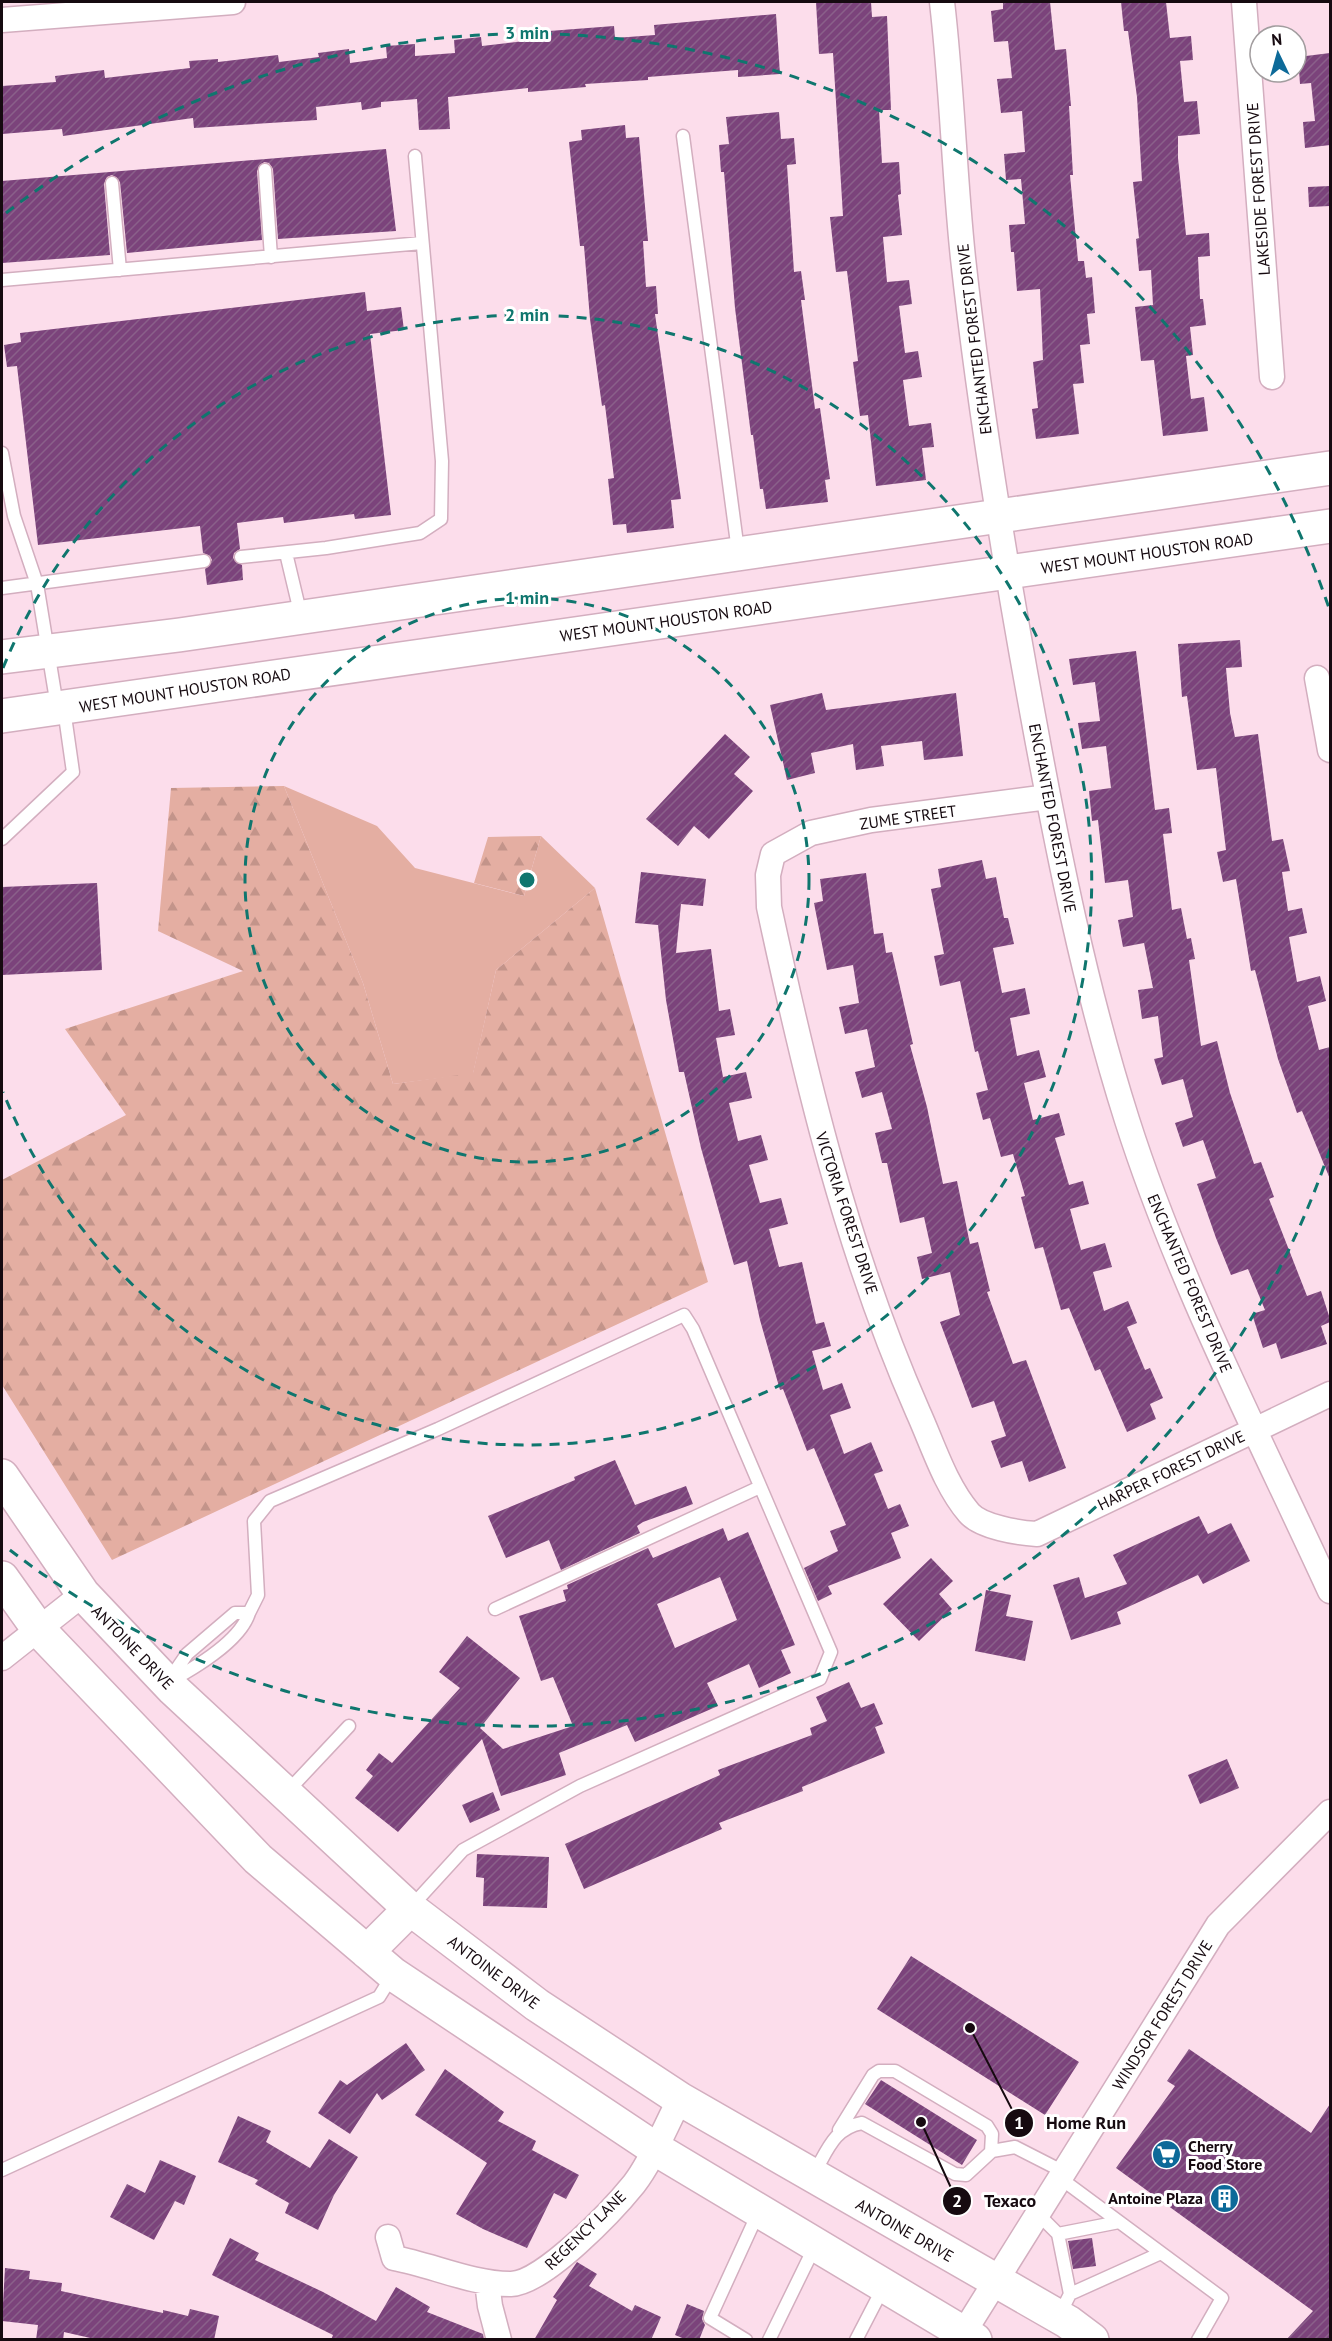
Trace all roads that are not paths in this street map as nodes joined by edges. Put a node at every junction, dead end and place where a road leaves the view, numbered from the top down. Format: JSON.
{"nodes":[{"id":1,"x":233,"y":2,"type":"edge"},
{"id":2,"x":942,"y":2,"type":"edge"},
{"id":3,"x":1244,"y":2,"type":"edge"},
{"id":4,"x":2,"y":20,"type":"edge"},
{"id":5,"x":683,"y":136,"type":"dead end"},
{"id":6,"x":415,"y":156,"type":"dead end"},
{"id":7,"x":265,"y":170,"type":"dead end"},
{"id":8,"x":112,"y":183,"type":"dead end"},
{"id":9,"x":422,"y":243,"type":"junction"},
{"id":10,"x":272,"y":256,"type":"junction"},
{"id":11,"x":120,"y":270,"type":"junction"},
{"id":12,"x":2,"y":280,"type":"edge"},
{"id":13,"x":1272,"y":377,"type":"dead end"},
{"id":14,"x":2,"y":453,"type":"edge"},
{"id":15,"x":1330,"y":468,"type":"edge"},
{"id":16,"x":998,"y":517,"type":"junction"},
{"id":17,"x":1330,"y":526,"type":"edge"},
{"id":18,"x":286,"y":553,"type":"junction"},
{"id":19,"x":738,"y":555,"type":"junction"},
{"id":20,"x":241,"y":557,"type":"dead end"},
{"id":21,"x":204,"y":561,"type":"dead end"},
{"id":22,"x":1008,"y":574,"type":"junction"},
{"id":23,"x":37,"y":584,"type":"junction"},
{"id":24,"x":2,"y":588,"type":"edge"},
{"id":25,"x":301,"y":618,"type":"junction"},
{"id":26,"x":47,"y":651,"type":"junction"},
{"id":27,"x":2,"y":657,"type":"edge"},
{"id":28,"x":1317,"y":678,"type":"dead end"},
{"id":29,"x":61,"y":709,"type":"junction"},
{"id":30,"x":2,"y":716,"type":"edge"},
{"id":31,"x":1330,"y":750,"type":"edge"},
{"id":32,"x":1048,"y":797,"type":"junction"},
{"id":33,"x":2,"y":839,"type":"edge"},
{"id":34,"x":774,"y":854,"type":"joint"},
{"id":35,"x":1330,"y":1394,"type":"edge"},
{"id":36,"x":1255,"y":1429,"type":"junction"},
{"id":37,"x":2,"y":1476,"type":"edge"},
{"id":38,"x":760,"y":1487,"type":"junction"},
{"id":39,"x":1010,"y":1532,"type":"joint"},
{"id":40,"x":2,"y":1578,"type":"edge"},
{"id":41,"x":1330,"y":1591,"type":"edge"},
{"id":42,"x":83,"y":1594,"type":"junction"},
{"id":43,"x":495,"y":1609,"type":"dead end"},
{"id":44,"x":39,"y":1630,"type":"junction"},
{"id":45,"x":2,"y":1658,"type":"edge"},
{"id":46,"x":167,"y":1683,"type":"junction"},
{"id":47,"x":349,"y":1726,"type":"dead end"},
{"id":48,"x":285,"y":1794,"type":"junction"},
{"id":49,"x":1330,"y":1812,"type":"edge"},
{"id":50,"x":410,"y":1909,"type":"junction"},
{"id":51,"x":368,"y":1952,"type":"junction"},
{"id":52,"x":393,"y":1974,"type":"junction"},
{"id":53,"x":680,"y":2099,"type":"junction"},
{"id":54,"x":839,"y":2132,"type":"junction"},
{"id":55,"x":654,"y":2148,"type":"junction"},
{"id":56,"x":991,"y":2152,"type":"junction"},
{"id":57,"x":2,"y":2170,"type":"edge"},
{"id":58,"x":1062,"y":2175,"type":"junction"},
{"id":59,"x":812,"y":2176,"type":"junction"},
{"id":60,"x":759,"y":2210,"type":"junction"},
{"id":61,"x":1038,"y":2214,"type":"junction"},
{"id":62,"x":1119,"y":2222,"type":"junction"},
{"id":63,"x":1058,"y":2234,"type":"junction"},
{"id":64,"x":388,"y":2237,"type":"dead end"},
{"id":65,"x":816,"y":2244,"type":"junction"},
{"id":66,"x":1161,"y":2253,"type":"junction"},
{"id":67,"x":487,"y":2282,"type":"junction"},
{"id":68,"x":995,"y":2282,"type":"junction"},
{"id":69,"x":885,"y":2284,"type":"junction"},
{"id":70,"x":1064,"y":2306,"type":"junction"},
{"id":71,"x":970,"y":2336,"type":"edge"},
{"id":72,"x":499,"y":2340,"type":"edge"},
{"id":73,"x":746,"y":2340,"type":"edge"},
{"id":74,"x":769,"y":2340,"type":"edge"},
{"id":75,"x":856,"y":2340,"type":"edge"},
{"id":76,"x":1092,"y":2340,"type":"edge"},
{"id":77,"x":1198,"y":2340,"type":"edge"}],
"edges":[{"from":1,"to":4,"type":"street"},
{"from":2,"to":16,"type":"street","name":"ENCHANTED FOREST DRIVE"},
{"from":3,"to":13,"type":"street","name":"LAKESIDE FOREST DRIVE"},
{"from":5,"to":19,"type":"lane"},
{"from":6,"to":9,"type":"lane"},
{"from":7,"to":10,"type":"lane"},
{"from":8,"to":11,"type":"lane"},
{"from":9,"to":10,"type":"lane"},
{"from":9,"to":18,"type":"lane"},
{"from":10,"to":11,"type":"lane"},
{"from":11,"to":12,"type":"lane"},
{"from":14,"to":23,"type":"lane"},
{"from":15,"to":16,"type":"main road"},
{"from":16,"to":19,"type":"main road"},
{"from":16,"to":22,"type":"street","name":"ENCHANTED FOREST DRIVE"},
{"from":17,"to":22,"type":"main road","name":"WEST MOUNT HOUSTON ROAD"},
{"from":18,"to":20,"type":"lane"},
{"from":18,"to":25,"type":"lane"},
{"from":19,"to":25,"type":"main road"},
{"from":21,"to":23,"type":"lane"},
{"from":22,"to":29,"type":"main road","name":"WEST MOUNT HOUSTON ROAD"},
{"from":22,"to":32,"type":"street","name":"ENCHANTED FOREST DRIVE"},
{"from":23,"to":24,"type":"lane"},
{"from":23,"to":26,"type":"lane"},
{"from":25,"to":26,"type":"main road"},
{"from":26,"to":27,"type":"main road"},
{"from":26,"to":29,"type":"lane"},
{"from":28,"to":31,"type":"street"},
{"from":29,"to":30,"type":"main road","name":"WEST MOUNT HOUSTON ROAD"},
{"from":29,"to":33,"type":"lane"},
{"from":32,"to":34,"type":"street","name":"ZUME STREET"},
{"from":32,"to":36,"type":"street","name":"ENCHANTED FOREST DRIVE"},
{"from":34,"to":39,"type":"street","name":"VICTORIA FOREST DRIVE"},
{"from":35,"to":36,"type":"street","name":"HARPER FOREST DRIVE"},
{"from":36,"to":39,"type":"street","name":"HARPER FOREST DRIVE"},
{"from":36,"to":41,"type":"street","name":"ENCHANTED FOREST DRIVE"},
{"from":37,"to":42,"type":"main road","name":"ANTOINE DRIVE"},
{"from":38,"to":43,"type":"lane"},
{"from":38,"to":46,"type":"lane"},
{"from":38,"to":50,"type":"lane"},
{"from":40,"to":44,"type":"main road"},
{"from":42,"to":44,"type":"street"},
{"from":42,"to":46,"type":"main road","name":"ANTOINE DRIVE"},
{"from":44,"to":45,"type":"street"},
{"from":44,"to":51,"type":"main road"},
{"from":46,"to":48,"type":"main road","name":"ANTOINE DRIVE"},
{"from":47,"to":48,"type":"lane"},
{"from":48,"to":50,"type":"main road","name":"ANTOINE DRIVE"},
{"from":49,"to":58,"type":"street","name":"WINDSOR FOREST DRIVE"},
{"from":50,"to":51,"type":"main road"},
{"from":50,"to":53,"type":"main road","name":"ANTOINE DRIVE"},
{"from":51,"to":52,"type":"main road"},
{"from":52,"to":55,"type":"main road"},
{"from":52,"to":57,"type":"lane"},
{"from":53,"to":55,"type":"street","name":"REGENCY LANE"},
{"from":53,"to":59,"type":"main road","name":"ANTOINE DRIVE"},
{"from":54,"to":56,"type":"lane"},
{"from":54,"to":56,"type":"lane"},
{"from":54,"to":59,"type":"lane"},
{"from":55,"to":60,"type":"main road"},
{"from":55,"to":67,"type":"street","name":"REGENCY LANE"},
{"from":56,"to":58,"type":"lane"},
{"from":58,"to":61,"type":"street","name":"WINDSOR FOREST DRIVE"},
{"from":58,"to":62,"type":"lane"},
{"from":59,"to":68,"type":"main road","name":"ANTOINE DRIVE"},
{"from":60,"to":65,"type":"main road"},
{"from":60,"to":73,"type":"lane"},
{"from":61,"to":63,"type":"lane"},
{"from":61,"to":68,"type":"street","name":"WINDSOR FOREST DRIVE"},
{"from":62,"to":63,"type":"lane"},
{"from":62,"to":66,"type":"lane"},
{"from":63,"to":70,"type":"lane"},
{"from":64,"to":67,"type":"street","name":"REGENCY LANE"},
{"from":65,"to":69,"type":"main road"},
{"from":65,"to":74,"type":"lane"},
{"from":66,"to":70,"type":"lane"},
{"from":66,"to":77,"type":"lane"},
{"from":67,"to":72,"type":"street"},
{"from":68,"to":70,"type":"main road","name":"ANTOINE DRIVE"},
{"from":68,"to":71,"type":"street","name":"WINDSOR FOREST DRIVE"},
{"from":69,"to":71,"type":"main road"},
{"from":69,"to":75,"type":"lane"},
{"from":70,"to":76,"type":"main road","name":"ANTOINE DRIVE"}]}
